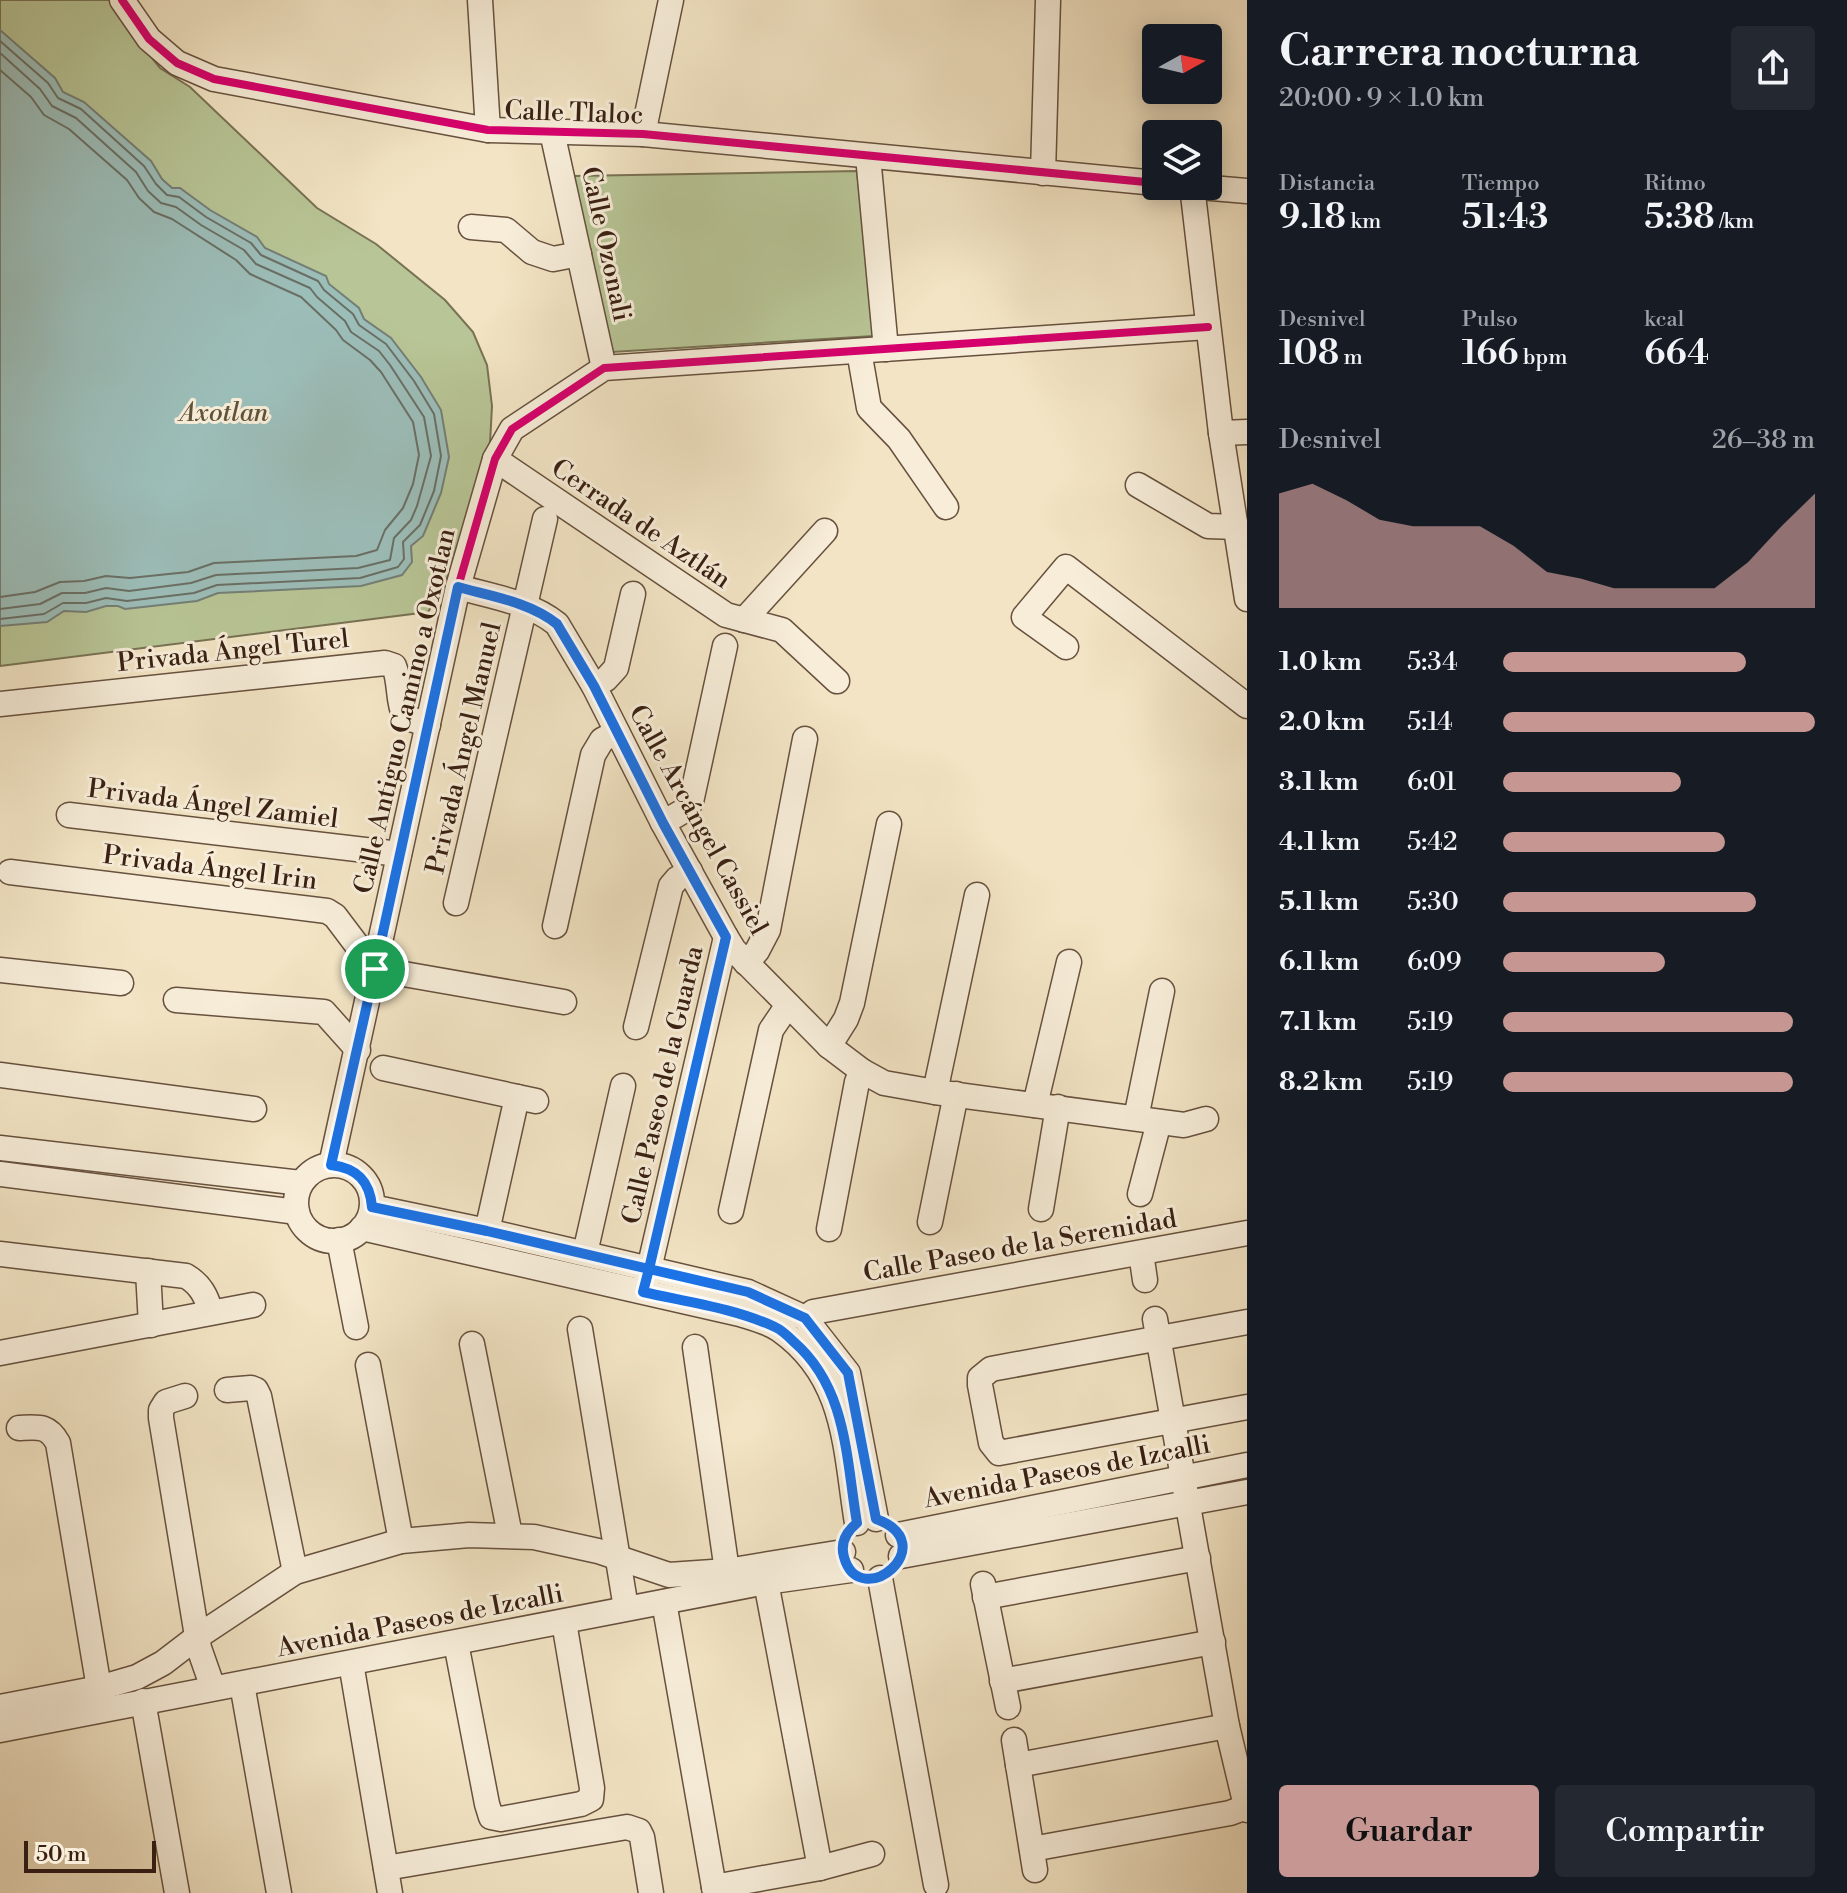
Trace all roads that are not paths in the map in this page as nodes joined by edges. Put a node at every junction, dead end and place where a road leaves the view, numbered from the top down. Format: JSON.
{"nodes":[{"id":1,"x":122,"y":0,"type":"edge"},
{"id":2,"x":480,"y":0,"type":"edge"},
{"id":3,"x":671,"y":0,"type":"edge"},
{"id":4,"x":1048,"y":0,"type":"edge"},
{"id":5,"x":488,"y":130,"type":"junction"},
{"id":6,"x":552,"y":132,"type":"junction"},
{"id":7,"x":643,"y":134,"type":"junction"},
{"id":8,"x":868,"y":156,"type":"junction"},
{"id":9,"x":1043,"y":173,"type":"junction"},
{"id":10,"x":1142,"y":182,"type":"edge"},
{"id":11,"x":1222,"y":189,"type":"edge"},
{"id":12,"x":1247,"y":191,"type":"edge"},
{"id":13,"x":1192,"y":200,"type":"edge"},
{"id":14,"x":471,"y":227,"type":"dead end"},
{"id":15,"x":579,"y":254,"type":"junction"},
{"id":16,"x":1208,"y":327,"type":"junction"},
{"id":17,"x":886,"y":349,"type":"junction"},
{"id":18,"x":859,"y":351,"type":"junction"},
{"id":19,"x":604,"y":368,"type":"junction"},
{"id":20,"x":1247,"y":432,"type":"edge"},
{"id":21,"x":1221,"y":433,"type":"junction"},
{"id":22,"x":495,"y":459,"type":"junction"},
{"id":23,"x":1138,"y":485,"type":"dead end"},
{"id":24,"x":946,"y":507,"type":"dead end"},
{"id":25,"x":545,"y":519,"type":"dead end"},
{"id":26,"x":1237,"y":527,"type":"junction"},
{"id":27,"x":825,"y":531,"type":"dead end"},
{"id":28,"x":458,"y":587,"type":"junction"},
{"id":29,"x":633,"y":594,"type":"dead end"},
{"id":30,"x":1247,"y":599,"type":"edge"},
{"id":31,"x":527,"y":607,"type":"junction"},
{"id":32,"x":744,"y":620,"type":"junction"},
{"id":33,"x":725,"y":646,"type":"dead end"},
{"id":34,"x":1066,"y":647,"type":"dead end"},
{"id":35,"x":837,"y":681,"type":"dead end"},
{"id":36,"x":594,"y":686,"type":"junction"},
{"id":37,"x":0,"y":704,"type":"edge"},
{"id":38,"x":1247,"y":706,"type":"edge"},
{"id":39,"x":428,"y":725,"type":"junction"},
{"id":40,"x":617,"y":732,"type":"junction"},
{"id":41,"x":805,"y":739,"type":"dead end"},
{"id":42,"x":69,"y":815,"type":"dead end"},
{"id":43,"x":663,"y":823,"type":"junction"},
{"id":44,"x":889,"y":824,"type":"dead end"},
{"id":45,"x":399,"y":854,"type":"junction"},
{"id":46,"x":690,"y":871,"type":"junction"},
{"id":47,"x":10,"y":872,"type":"dead end"},
{"id":48,"x":977,"y":895,"type":"dead end"},
{"id":49,"x":456,"y":903,"type":"dead end"},
{"id":50,"x":555,"y":926,"type":"dead end"},
{"id":51,"x":726,"y":937,"type":"junction"},
{"id":52,"x":1069,"y":962,"type":"dead end"},
{"id":53,"x":746,"y":963,"type":"junction"},
{"id":54,"x":375,"y":969,"type":"junction"},
{"id":55,"x":0,"y":970,"type":"edge"},
{"id":56,"x":121,"y":983,"type":"dead end"},
{"id":57,"x":1162,"y":991,"type":"dead end"},
{"id":58,"x":176,"y":1000,"type":"dead end"},
{"id":59,"x":564,"y":1002,"type":"dead end"},
{"id":60,"x":788,"y":1005,"type":"junction"},
{"id":61,"x":636,"y":1027,"type":"dead end"},
{"id":62,"x":829,"y":1046,"type":"junction"},
{"id":63,"x":358,"y":1050,"type":"junction"},
{"id":64,"x":383,"y":1068,"type":"dead end"},
{"id":65,"x":862,"y":1071,"type":"junction"},
{"id":66,"x":0,"y":1075,"type":"edge"},
{"id":67,"x":623,"y":1086,"type":"dead end"},
{"id":68,"x":945,"y":1093,"type":"junction"},
{"id":69,"x":1047,"y":1106,"type":"junction"},
{"id":70,"x":254,"y":1109,"type":"dead end"},
{"id":71,"x":1206,"y":1119,"type":"dead end"},
{"id":72,"x":1148,"y":1120,"type":"junction"},
{"id":73,"x":0,"y":1148,"type":"edge"},
{"id":74,"x":331,"y":1165,"type":"junction"},
{"id":75,"x":0,"y":1174,"type":"edge"},
{"id":76,"x":301,"y":1183,"type":"junction"},
{"id":77,"x":1140,"y":1194,"type":"dead end"},
{"id":78,"x":1041,"y":1209,"type":"dead end"},
{"id":79,"x":731,"y":1211,"type":"dead end"},
{"id":80,"x":297,"y":1212,"type":"junction"},
{"id":81,"x":367,"y":1218,"type":"junction"},
{"id":82,"x":930,"y":1222,"type":"dead end"},
{"id":83,"x":829,"y":1229,"type":"dead end"},
{"id":84,"x":487,"y":1231,"type":"junction"},
{"id":85,"x":1247,"y":1233,"type":"edge"},
{"id":86,"x":339,"y":1240,"type":"junction"},
{"id":87,"x":585,"y":1253,"type":"junction"},
{"id":88,"x":1141,"y":1253,"type":"junction"},
{"id":89,"x":0,"y":1254,"type":"edge"},
{"id":90,"x":148,"y":1271,"type":"junction"},
{"id":91,"x":646,"y":1280,"type":"junction"},
{"id":92,"x":1145,"y":1280,"type":"dead end"},
{"id":93,"x":253,"y":1305,"type":"dead end"},
{"id":94,"x":211,"y":1312,"type":"junction"},
{"id":95,"x":805,"y":1318,"type":"junction"},
{"id":96,"x":1247,"y":1322,"type":"edge"},
{"id":97,"x":151,"y":1325,"type":"junction"},
{"id":98,"x":356,"y":1327,"type":"dead end"},
{"id":99,"x":1157,"y":1328,"type":"junction"},
{"id":100,"x":580,"y":1329,"type":"dead end"},
{"id":101,"x":472,"y":1344,"type":"dead end"},
{"id":102,"x":695,"y":1347,"type":"dead end"},
{"id":103,"x":0,"y":1353,"type":"edge"},
{"id":104,"x":368,"y":1365,"type":"dead end"},
{"id":105,"x":227,"y":1390,"type":"dead end"},
{"id":106,"x":185,"y":1396,"type":"dead end"},
{"id":107,"x":1247,"y":1407,"type":"edge"},
{"id":108,"x":1173,"y":1420,"type":"junction"},
{"id":109,"x":19,"y":1428,"type":"dead end"},
{"id":110,"x":1247,"y":1465,"type":"edge"},
{"id":111,"x":1183,"y":1477,"type":"junction"},
{"id":112,"x":1247,"y":1492,"type":"edge"},
{"id":113,"x":1187,"y":1502,"type":"junction"},
{"id":114,"x":866,"y":1521,"type":"junction"},
{"id":115,"x":510,"y":1535,"type":"junction"},
{"id":116,"x":401,"y":1541,"type":"junction"},
{"id":117,"x":900,"y":1545,"type":"junction"},
{"id":118,"x":618,"y":1557,"type":"junction"},
{"id":119,"x":1198,"y":1558,"type":"junction"},
{"id":120,"x":847,"y":1561,"type":"junction"},
{"id":121,"x":727,"y":1571,"type":"junction"},
{"id":122,"x":295,"y":1572,"type":"junction"},
{"id":123,"x":880,"y":1578,"type":"junction"},
{"id":124,"x":766,"y":1582,"type":"junction"},
{"id":125,"x":664,"y":1602,"type":"junction"},
{"id":126,"x":626,"y":1608,"type":"junction"},
{"id":127,"x":564,"y":1622,"type":"junction"},
{"id":128,"x":197,"y":1637,"type":"junction"},
{"id":129,"x":1213,"y":1642,"type":"junction"},
{"id":130,"x":456,"y":1643,"type":"junction"},
{"id":131,"x":351,"y":1663,"type":"junction"},
{"id":132,"x":1002,"y":1681,"type":"junction"},
{"id":133,"x":242,"y":1684,"type":"junction"},
{"id":134,"x":99,"y":1688,"type":"junction"},
{"id":135,"x":213,"y":1688,"type":"junction"},
{"id":136,"x":143,"y":1701,"type":"junction"},
{"id":137,"x":0,"y":1707,"type":"edge"},
{"id":138,"x":1008,"y":1707,"type":"dead end"},
{"id":139,"x":1227,"y":1726,"type":"junction"},
{"id":140,"x":0,"y":1730,"type":"edge"},
{"id":141,"x":1014,"y":1740,"type":"dead end"},
{"id":142,"x":1018,"y":1765,"type":"junction"},
{"id":143,"x":1246,"y":1808,"type":"edge"},
{"id":144,"x":872,"y":1854,"type":"dead end"},
{"id":145,"x":386,"y":1868,"type":"junction"},
{"id":146,"x":820,"y":1868,"type":"junction"},
{"id":147,"x":936,"y":1885,"type":"dead end"},
{"id":148,"x":714,"y":1890,"type":"edge"},
{"id":149,"x":177,"y":1893,"type":"edge"},
{"id":150,"x":279,"y":1893,"type":"edge"},
{"id":151,"x":390,"y":1893,"type":"edge"},
{"id":152,"x":651,"y":1893,"type":"edge"}],
"edges":[{"from":1,"to":5,"type":"street","name":"Calle Tlaloc"},
{"from":2,"to":5,"type":"street"},
{"from":3,"to":7,"type":"street"},
{"from":4,"to":9,"type":"street"},
{"from":5,"to":6,"type":"street","name":"Calle Tlaloc"},
{"from":6,"to":7,"type":"street","name":"Calle Tlaloc"},
{"from":6,"to":15,"type":"street","name":"Calle Ozonali"},
{"from":7,"to":8,"type":"street","name":"Calle Tlaloc"},
{"from":8,"to":9,"type":"street","name":"Calle Tlaloc"},
{"from":8,"to":17,"type":"street"},
{"from":9,"to":10,"type":"street","name":"Calle Tlaloc"},
{"from":11,"to":12,"type":"street"},
{"from":13,"to":16,"type":"street"},
{"from":14,"to":15,"type":"street"},
{"from":15,"to":19,"type":"street","name":"Calle Ozonali"},
{"from":16,"to":17,"type":"street"},
{"from":16,"to":21,"type":"street"},
{"from":17,"to":18,"type":"street"},
{"from":18,"to":19,"type":"street"},
{"from":18,"to":24,"type":"street"},
{"from":19,"to":22,"type":"street","name":"Calle Antiguo Camino a Oxotlan"},
{"from":20,"to":21,"type":"street"},
{"from":21,"to":26,"type":"street"},
{"from":22,"to":28,"type":"street","name":"Calle Antiguo Camino a Oxotlan"},
{"from":22,"to":32,"type":"street","name":"Cerrada de Aztlán"},
{"from":23,"to":26,"type":"street"},
{"from":25,"to":31,"type":"street","name":"Privada Ángel Manuel"},
{"from":26,"to":30,"type":"street"},
{"from":27,"to":32,"type":"street"},
{"from":28,"to":31,"type":"street","name":"Calle Arcángel Cassiel"},
{"from":28,"to":39,"type":"street","name":"Calle Antiguo Camino a Oxotlan"},
{"from":29,"to":36,"type":"street"},
{"from":31,"to":36,"type":"street","name":"Calle Arcángel Cassiel"},
{"from":31,"to":49,"type":"street","name":"Privada Ángel Manuel"},
{"from":32,"to":35,"type":"street","name":"Cerrada de Aztlán"},
{"from":33,"to":43,"type":"street"},
{"from":34,"to":38,"type":"street"},
{"from":36,"to":40,"type":"street","name":"Calle Arcángel Cassiel"},
{"from":37,"to":39,"type":"street","name":"Privada Ángel Turel"},
{"from":39,"to":45,"type":"street","name":"Calle Antiguo Camino a Oxotlan"},
{"from":40,"to":43,"type":"street","name":"Calle Arcángel Cassiel"},
{"from":40,"to":50,"type":"street"},
{"from":41,"to":53,"type":"street"},
{"from":42,"to":45,"type":"street","name":"Privada Ángel Zamiel"},
{"from":43,"to":46,"type":"street","name":"Calle Arcángel Cassiel"},
{"from":44,"to":62,"type":"street"},
{"from":45,"to":54,"type":"street","name":"Calle Antiguo Camino a Oxotlan"},
{"from":46,"to":51,"type":"street","name":"Calle Arcángel Cassiel"},
{"from":46,"to":61,"type":"street"},
{"from":47,"to":54,"type":"street","name":"Privada Ángel Irin"},
{"from":48,"to":68,"type":"street"},
{"from":51,"to":53,"type":"street","name":"Calle Arcángel Cassiel"},
{"from":51,"to":91,"type":"street","name":"Calle Paseo de la Guarda"},
{"from":52,"to":69,"type":"street"},
{"from":53,"to":60,"type":"street","name":"Calle Arcángel Cassiel"},
{"from":54,"to":59,"type":"street"},
{"from":54,"to":63,"type":"street","name":"Calle Antiguo Camino a Oxotlan"},
{"from":55,"to":56,"type":"street"},
{"from":57,"to":72,"type":"street"},
{"from":58,"to":63,"type":"street"},
{"from":60,"to":62,"type":"street","name":"Calle Arcángel Cassiel"},
{"from":60,"to":79,"type":"street"},
{"from":62,"to":65,"type":"street","name":"Calle Arcángel Cassiel"},
{"from":63,"to":74,"type":"street","name":"Calle Antiguo Camino a Oxotlan"},
{"from":64,"to":84,"type":"street"},
{"from":65,"to":68,"type":"street","name":"Calle Arcángel Cassiel"},
{"from":65,"to":83,"type":"street"},
{"from":66,"to":70,"type":"street"},
{"from":67,"to":87,"type":"street"},
{"from":68,"to":69,"type":"street","name":"Calle Arcángel Cassiel"},
{"from":68,"to":82,"type":"street"},
{"from":69,"to":72,"type":"street","name":"Calle Arcángel Cassiel"},
{"from":69,"to":78,"type":"street"},
{"from":71,"to":72,"type":"street","name":"Calle Arcángel Cassiel"},
{"from":72,"to":77,"type":"street"},
{"from":73,"to":76,"type":"street"},
{"from":74,"to":76,"type":"street"},
{"from":74,"to":81,"type":"street"},
{"from":75,"to":80,"type":"street"},
{"from":76,"to":80,"type":"street"},
{"from":80,"to":86,"type":"street"},
{"from":81,"to":84,"type":"street"},
{"from":81,"to":86,"type":"street"},
{"from":81,"to":91,"type":"street"},
{"from":84,"to":87,"type":"street"},
{"from":85,"to":88,"type":"street","name":"Calle Paseo de la Serenidad"},
{"from":86,"to":98,"type":"street"},
{"from":87,"to":91,"type":"street"},
{"from":88,"to":92,"type":"street"},
{"from":88,"to":95,"type":"street","name":"Calle Paseo de la Serenidad"},
{"from":89,"to":90,"type":"street"},
{"from":90,"to":94,"type":"street"},
{"from":90,"to":97,"type":"street"},
{"from":91,"to":95,"type":"street"},
{"from":91,"to":114,"type":"street"},
{"from":93,"to":94,"type":"street"},
{"from":94,"to":97,"type":"street"},
{"from":95,"to":114,"type":"street"},
{"from":96,"to":99,"type":"street"},
{"from":97,"to":103,"type":"street"},
{"from":99,"to":108,"type":"street"},
{"from":99,"to":108,"type":"street"},
{"from":100,"to":118,"type":"street"},
{"from":101,"to":115,"type":"street"},
{"from":102,"to":121,"type":"street"},
{"from":104,"to":116,"type":"street"},
{"from":105,"to":122,"type":"street"},
{"from":106,"to":128,"type":"street"},
{"from":107,"to":108,"type":"street"},
{"from":108,"to":111,"type":"street"},
{"from":109,"to":134,"type":"street"},
{"from":110,"to":111,"type":"street","name":"Avenida Paseos de Izcalli"},
{"from":111,"to":113,"type":"street"},
{"from":111,"to":117,"type":"street","name":"Avenida Paseos de Izcalli"},
{"from":112,"to":113,"type":"street","name":"Avenida Paseos de Izcalli"},
{"from":113,"to":117,"type":"street","name":"Avenida Paseos de Izcalli"},
{"from":113,"to":119,"type":"street"},
{"from":114,"to":117,"type":"street"},
{"from":114,"to":120,"type":"street"},
{"from":115,"to":116,"type":"street","name":"Avenida Paseos de Izcalli"},
{"from":115,"to":118,"type":"street","name":"Avenida Paseos de Izcalli"},
{"from":116,"to":122,"type":"street","name":"Avenida Paseos de Izcalli"},
{"from":117,"to":123,"type":"street"},
{"from":118,"to":121,"type":"street","name":"Avenida Paseos de Izcalli"},
{"from":118,"to":126,"type":"street"},
{"from":119,"to":129,"type":"street"},
{"from":119,"to":132,"type":"street"},
{"from":120,"to":121,"type":"street","name":"Avenida Paseos de Izcalli"},
{"from":120,"to":123,"type":"street"},
{"from":120,"to":124,"type":"street","name":"Avenida Paseos de Izcalli"},
{"from":122,"to":128,"type":"street","name":"Avenida Paseos de Izcalli"},
{"from":123,"to":147,"type":"street"},
{"from":124,"to":125,"type":"street","name":"Avenida Paseos de Izcalli"},
{"from":124,"to":146,"type":"street"},
{"from":125,"to":126,"type":"street","name":"Avenida Paseos de Izcalli"},
{"from":125,"to":148,"type":"street"},
{"from":126,"to":127,"type":"street","name":"Avenida Paseos de Izcalli"},
{"from":127,"to":130,"type":"street","name":"Avenida Paseos de Izcalli"},
{"from":127,"to":130,"type":"street"},
{"from":128,"to":134,"type":"street","name":"Avenida Paseos de Izcalli"},
{"from":128,"to":135,"type":"street"},
{"from":129,"to":132,"type":"street"},
{"from":129,"to":139,"type":"street"},
{"from":130,"to":131,"type":"street","name":"Avenida Paseos de Izcalli"},
{"from":131,"to":133,"type":"street","name":"Avenida Paseos de Izcalli"},
{"from":131,"to":145,"type":"street"},
{"from":132,"to":138,"type":"street"},
{"from":133,"to":135,"type":"street","name":"Avenida Paseos de Izcalli"},
{"from":133,"to":150,"type":"street"},
{"from":134,"to":137,"type":"street","name":"Avenida Paseos de Izcalli"},
{"from":135,"to":136,"type":"street","name":"Avenida Paseos de Izcalli"},
{"from":136,"to":140,"type":"street","name":"Avenida Paseos de Izcalli"},
{"from":136,"to":149,"type":"street"},
{"from":139,"to":142,"type":"street"},
{"from":139,"to":143,"type":"street"},
{"from":141,"to":142,"type":"street"},
{"from":142,"to":143,"type":"street"},
{"from":144,"to":146,"type":"street"},
{"from":145,"to":151,"type":"street"},
{"from":145,"to":152,"type":"street"},
{"from":146,"to":148,"type":"street"}]}
